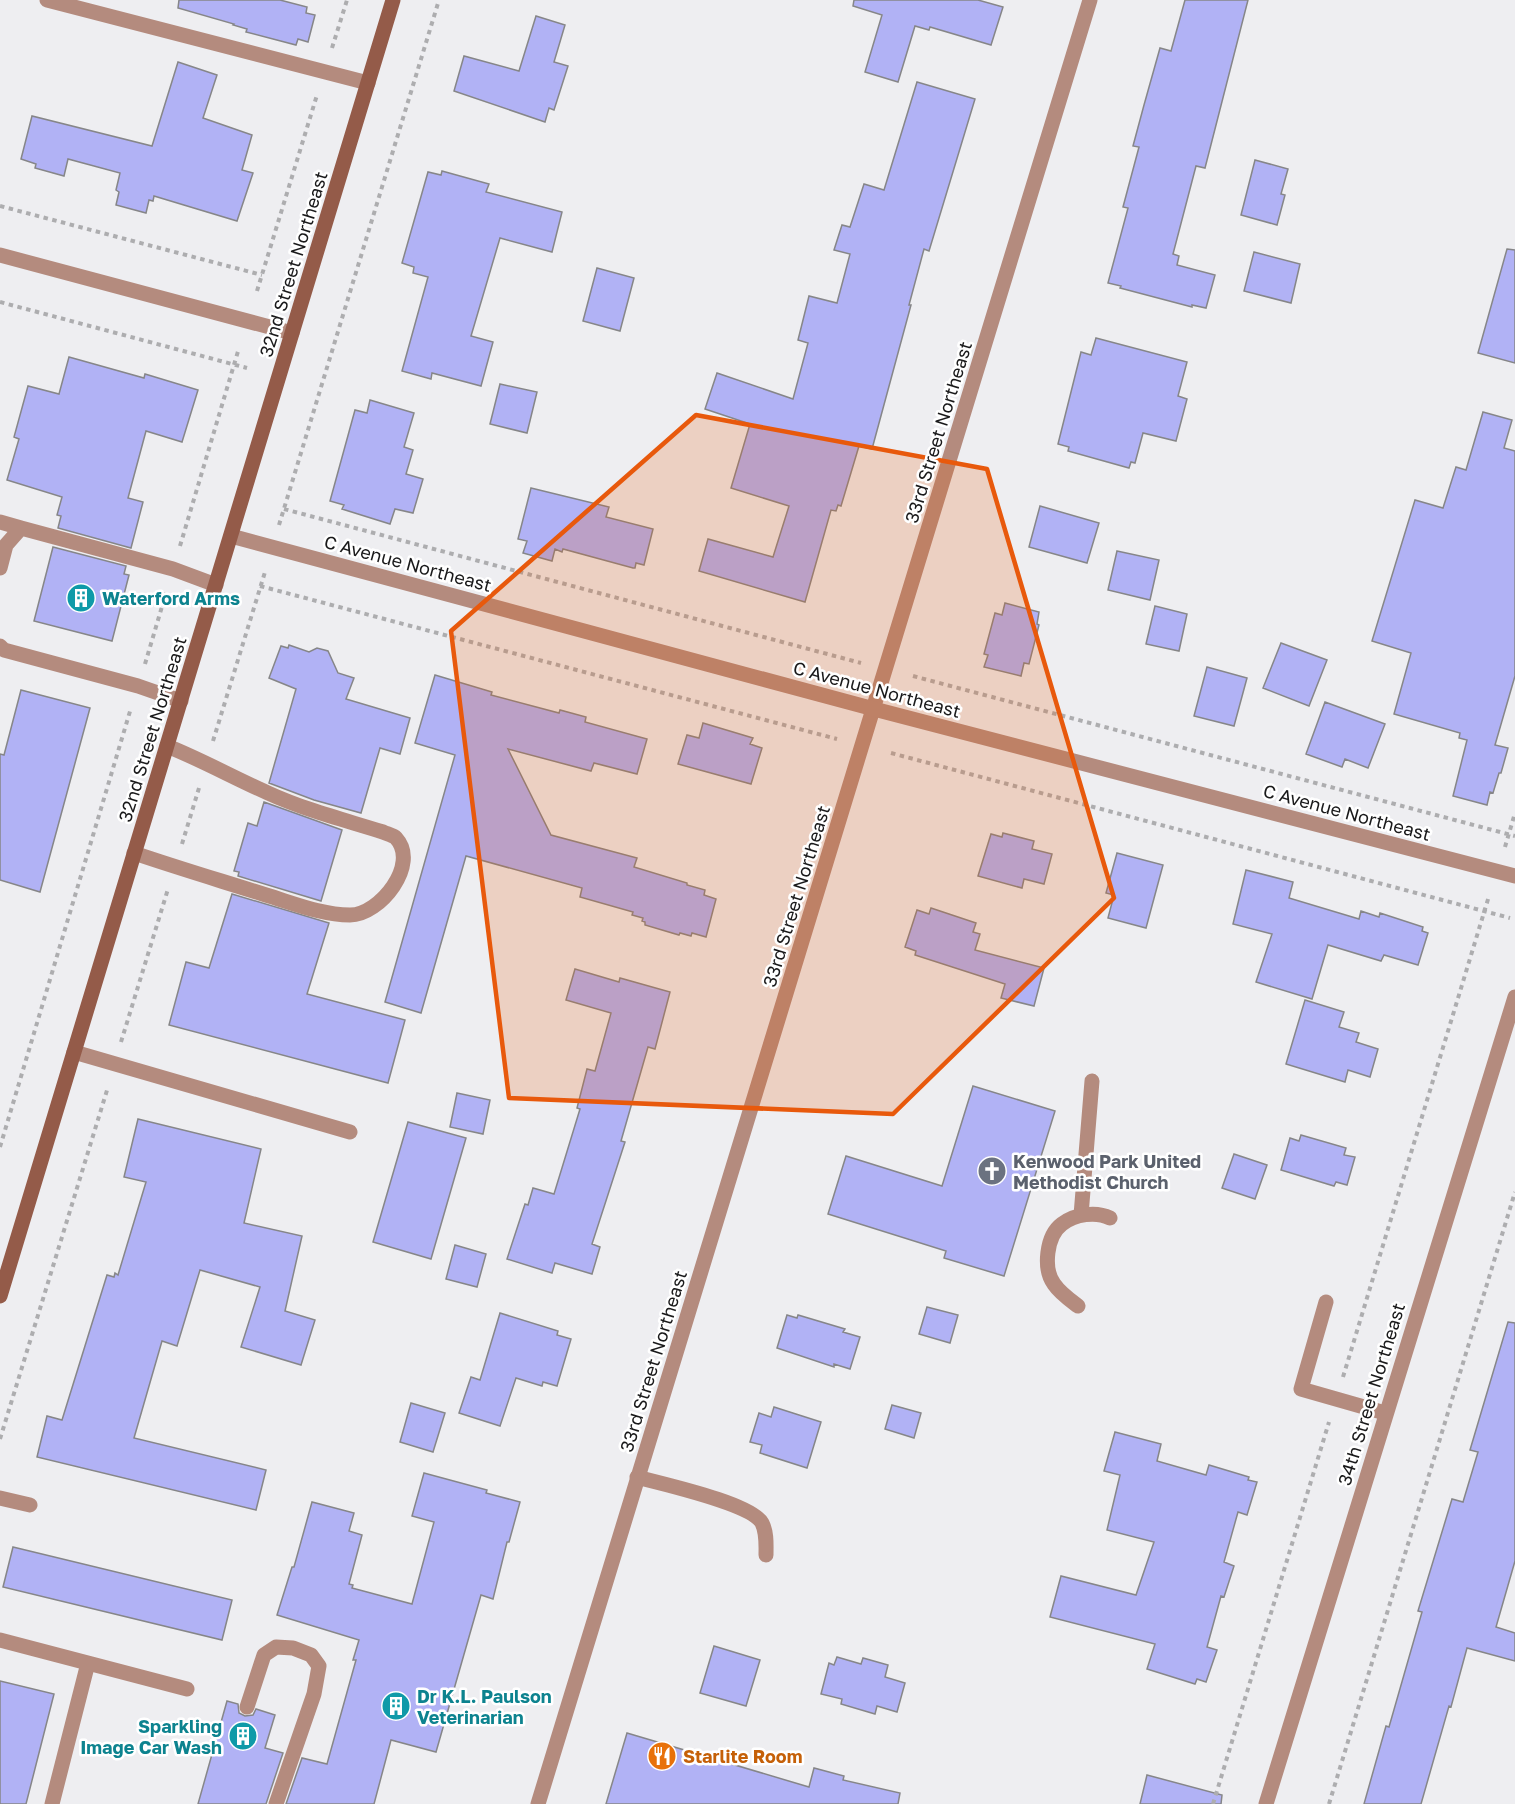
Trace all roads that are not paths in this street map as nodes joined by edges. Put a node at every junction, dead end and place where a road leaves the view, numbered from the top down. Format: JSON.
{"nodes":[{"id":1,"x":47,"y":0,"type":"edge"},
{"id":2,"x":393,"y":0,"type":"edge"},
{"id":3,"x":1090,"y":0,"type":"edge"},
{"id":4,"x":368,"y":83,"type":"junction"},
{"id":5,"x":0,"y":255,"type":"edge"},
{"id":6,"x":292,"y":333,"type":"junction"},
{"id":7,"x":0,"y":522,"type":"edge"},
{"id":8,"x":21,"y":528,"type":"junction"},
{"id":9,"x":231,"y":536,"type":"junction"},
{"id":10,"x":0,"y":568,"type":"edge"},
{"id":11,"x":216,"y":585,"type":"junction"},
{"id":12,"x":0,"y":646,"type":"edge"},
{"id":13,"x":181,"y":701,"type":"junction"},
{"id":14,"x":874,"y":709,"type":"junction"},
{"id":15,"x":167,"y":746,"type":"junction"},
{"id":16,"x":134,"y":853,"type":"junction"},
{"id":17,"x":1515,"y":876,"type":"edge"},
{"id":18,"x":1515,"y":997,"type":"edge"},
{"id":19,"x":74,"y":1052,"type":"junction"},
{"id":20,"x":1092,"y":1080,"type":"dead end"},
{"id":21,"x":350,"y":1132,"type":"dead end"},
{"id":22,"x":1081,"y":1215,"type":"junction"},
{"id":23,"x":1110,"y":1218,"type":"dead end"},
{"id":24,"x":0,"y":1296,"type":"edge"},
{"id":25,"x":1326,"y":1302,"type":"dead end"},
{"id":26,"x":1078,"y":1306,"type":"dead end"},
{"id":27,"x":1386,"y":1413,"type":"junction"},
{"id":28,"x":637,"y":1477,"type":"junction"},
{"id":29,"x":0,"y":1498,"type":"edge"},
{"id":30,"x":30,"y":1505,"type":"dead end"},
{"id":31,"x":766,"y":1555,"type":"dead end"},
{"id":32,"x":0,"y":1640,"type":"edge"},
{"id":33,"x":22,"y":1647,"type":"junction"},
{"id":34,"x":0,"y":1653,"type":"edge"},
{"id":35,"x":88,"y":1663,"type":"junction"},
{"id":36,"x":187,"y":1689,"type":"dead end"},
{"id":37,"x":247,"y":1707,"type":"dead end"},
{"id":38,"x":52,"y":1804,"type":"edge"},
{"id":39,"x":276,"y":1804,"type":"edge"},
{"id":40,"x":538,"y":1804,"type":"edge"},
{"id":41,"x":1266,"y":1804,"type":"edge"}],
"edges":[{"from":1,"to":4,"type":"street"},
{"from":2,"to":4,"type":"main road","name":"32nd Street Northeast"},
{"from":3,"to":14,"type":"street","name":"33rd Street Northeast"},
{"from":4,"to":6,"type":"main road","name":"32nd Street Northeast"},
{"from":5,"to":6,"type":"street"},
{"from":6,"to":9,"type":"main road","name":"32nd Street Northeast"},
{"from":7,"to":8,"type":"street"},
{"from":8,"to":10,"type":"street"},
{"from":8,"to":11,"type":"street"},
{"from":9,"to":11,"type":"main road","name":"32nd Street Northeast"},
{"from":9,"to":14,"type":"street","name":"C Avenue Northeast"},
{"from":11,"to":13,"type":"main road","name":"32nd Street Northeast"},
{"from":12,"to":13,"type":"street"},
{"from":13,"to":15,"type":"main road","name":"32nd Street Northeast"},
{"from":14,"to":17,"type":"street","name":"C Avenue Northeast"},
{"from":14,"to":28,"type":"street","name":"33rd Street Northeast"},
{"from":15,"to":16,"type":"main road","name":"32nd Street Northeast"},
{"from":15,"to":16,"type":"street"},
{"from":16,"to":19,"type":"main road","name":"32nd Street Northeast"},
{"from":18,"to":27,"type":"street","name":"34th Street Northeast"},
{"from":19,"to":21,"type":"street"},
{"from":19,"to":24,"type":"main road","name":"32nd Street Northeast"},
{"from":20,"to":22,"type":"street"},
{"from":22,"to":23,"type":"street"},
{"from":22,"to":26,"type":"street"},
{"from":25,"to":27,"type":"street"},
{"from":27,"to":41,"type":"street","name":"34th Street Northeast"},
{"from":28,"to":31,"type":"street"},
{"from":28,"to":40,"type":"street","name":"33rd Street Northeast"},
{"from":29,"to":30,"type":"street"},
{"from":32,"to":33,"type":"street"},
{"from":33,"to":34,"type":"street"},
{"from":33,"to":35,"type":"street"},
{"from":35,"to":36,"type":"street"},
{"from":35,"to":38,"type":"street"},
{"from":37,"to":39,"type":"street"}]}
